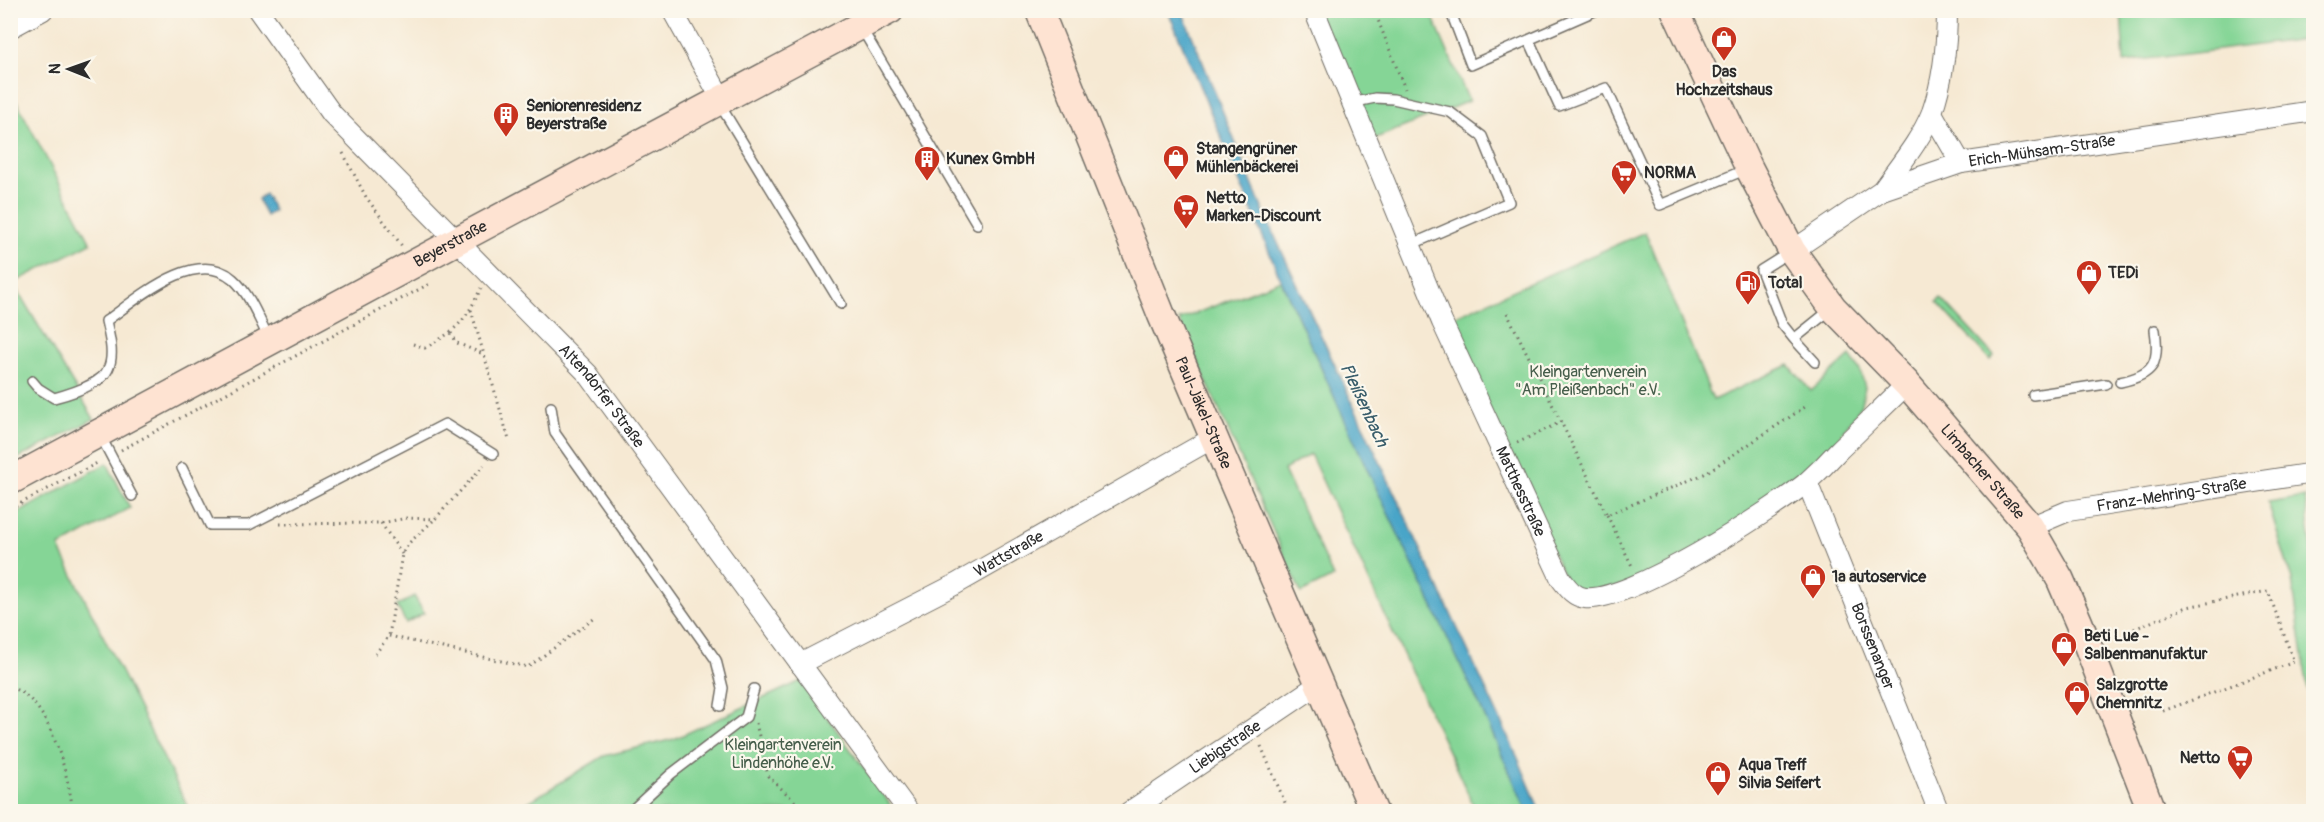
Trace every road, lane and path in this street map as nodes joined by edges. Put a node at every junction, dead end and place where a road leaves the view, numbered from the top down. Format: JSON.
{"nodes":[{"id":1,"x":43,"y":10,"type":"edge"},
{"id":2,"x":258,"y":10,"type":"edge"},
{"id":3,"x":672,"y":10,"type":"edge"},
{"id":4,"x":890,"y":10,"type":"edge"},
{"id":5,"x":1039,"y":10,"type":"edge"},
{"id":6,"x":1314,"y":10,"type":"edge"},
{"id":7,"x":1374,"y":10,"type":"edge"},
{"id":8,"x":1450,"y":10,"type":"edge"},
{"id":9,"x":1597,"y":10,"type":"edge"},
{"id":10,"x":1675,"y":10,"type":"edge"},
{"id":11,"x":1947,"y":10,"type":"edge"},
{"id":12,"x":861,"y":27,"type":"junction"},
{"id":13,"x":10,"y":28,"type":"edge"},
{"id":14,"x":1529,"y":40,"type":"junction"},
{"id":15,"x":720,"y":102,"type":"junction"},
{"id":16,"x":1410,"y":102,"type":"junction"},
{"id":17,"x":1351,"y":103,"type":"junction"},
{"id":18,"x":2313,"y":111,"type":"edge"},
{"id":19,"x":1932,"y":112,"type":"junction"},
{"id":20,"x":340,"y":147,"type":"dead end"},
{"id":21,"x":1961,"y":163,"type":"junction"},
{"id":22,"x":1742,"y":171,"type":"junction"},
{"id":23,"x":1882,"y":190,"type":"junction"},
{"id":24,"x":977,"y":224,"type":"dead end"},
{"id":25,"x":458,"y":240,"type":"junction"},
{"id":26,"x":1410,"y":245,"type":"junction"},
{"id":27,"x":1792,"y":251,"type":"junction"},
{"id":28,"x":414,"y":263,"type":"junction"},
{"id":29,"x":488,"y":271,"type":"junction"},
{"id":30,"x":841,"y":304,"type":"dead end"},
{"id":31,"x":1833,"y":308,"type":"junction"},
{"id":32,"x":471,"y":310,"type":"junction"},
{"id":33,"x":1507,"y":313,"type":"dead end"},
{"id":34,"x":2155,"y":330,"type":"dead end"},
{"id":35,"x":451,"y":333,"type":"junction"},
{"id":36,"x":1794,"y":339,"type":"junction"},
{"id":37,"x":270,"y":341,"type":"junction"},
{"id":38,"x":413,"y":344,"type":"dead end"},
{"id":39,"x":483,"y":354,"type":"junction"},
{"id":40,"x":1815,"y":362,"type":"dead end"},
{"id":41,"x":32,"y":381,"type":"dead end"},
{"id":42,"x":2120,"y":382,"type":"dead end"},
{"id":43,"x":1907,"y":384,"type":"junction"},
{"id":44,"x":2106,"y":384,"type":"dead end"},
{"id":45,"x":2033,"y":395,"type":"dead end"},
{"id":46,"x":1808,"y":405,"type":"dead end"},
{"id":47,"x":550,"y":407,"type":"dead end"},
{"id":48,"x":1561,"y":422,"type":"junction"},
{"id":49,"x":1213,"y":438,"type":"junction"},
{"id":50,"x":509,"y":440,"type":"dead end"},
{"id":51,"x":105,"y":444,"type":"junction"},
{"id":52,"x":1501,"y":450,"type":"junction"},
{"id":53,"x":493,"y":454,"type":"dead end"},
{"id":54,"x":484,"y":465,"type":"dead end"},
{"id":55,"x":182,"y":468,"type":"dead end"},
{"id":56,"x":2313,"y":473,"type":"edge"},
{"id":57,"x":10,"y":481,"type":"edge"},
{"id":58,"x":1807,"y":482,"type":"junction"},
{"id":59,"x":132,"y":496,"type":"dead end"},
{"id":60,"x":10,"y":509,"type":"edge"},
{"id":61,"x":1607,"y":515,"type":"junction"},
{"id":62,"x":435,"y":519,"type":"junction"},
{"id":63,"x":381,"y":523,"type":"junction"},
{"id":64,"x":249,"y":525,"type":"junction"},
{"id":65,"x":2030,"y":527,"type":"junction"},
{"id":66,"x":402,"y":555,"type":"junction"},
{"id":67,"x":1640,"y":583,"type":"junction"},
{"id":68,"x":595,"y":618,"type":"dead end"},
{"id":69,"x":2134,"y":629,"type":"dead end"},
{"id":70,"x":389,"y":636,"type":"junction"},
{"id":71,"x":375,"y":654,"type":"dead end"},
{"id":72,"x":800,"y":664,"type":"junction"},
{"id":73,"x":1319,"y":684,"type":"junction"},
{"id":74,"x":10,"y":688,"type":"edge"},
{"id":75,"x":754,"y":689,"type":"dead end"},
{"id":76,"x":751,"y":699,"type":"junction"},
{"id":77,"x":720,"y":706,"type":"dead end"},
{"id":78,"x":2163,"y":711,"type":"dead end"},
{"id":79,"x":1253,"y":728,"type":"junction"},
{"id":80,"x":903,"y":809,"type":"edge"},
{"id":81,"x":73,"y":812,"type":"edge"},
{"id":82,"x":630,"y":812,"type":"edge"},
{"id":83,"x":806,"y":812,"type":"edge"},
{"id":84,"x":1129,"y":812,"type":"edge"},
{"id":85,"x":1289,"y":812,"type":"edge"},
{"id":86,"x":1374,"y":812,"type":"edge"},
{"id":87,"x":1939,"y":812,"type":"edge"},
{"id":88,"x":2152,"y":812,"type":"edge"}],
"edges":[{"from":1,"to":13,"type":"street"},
{"from":2,"to":25,"type":"street","name":"Altendorfer Straße"},
{"from":3,"to":15,"type":"street"},
{"from":4,"to":12,"type":"street","name":"Beyerstraße"},
{"from":5,"to":49,"type":"street","name":"Paul-Jäkel-Straße"},
{"from":6,"to":17,"type":"street","name":"Matthesstraße"},
{"from":7,"to":16,"type":"path"},
{"from":8,"to":14,"type":"lane"},
{"from":9,"to":14,"type":"lane"},
{"from":10,"to":22,"type":"street","name":"Limbacher Straße"},
{"from":11,"to":19,"type":"street"},
{"from":12,"to":15,"type":"street","name":"Beyerstraße"},
{"from":12,"to":24,"type":"lane"},
{"from":14,"to":22,"type":"lane"},
{"from":15,"to":25,"type":"street","name":"Beyerstraße"},
{"from":15,"to":30,"type":"lane"},
{"from":16,"to":17,"type":"lane"},
{"from":16,"to":26,"type":"lane"},
{"from":17,"to":26,"type":"street","name":"Matthesstraße"},
{"from":18,"to":21,"type":"street","name":"Erich-Mühsam-Straße"},
{"from":19,"to":21,"type":"street"},
{"from":19,"to":23,"type":"street"},
{"from":20,"to":28,"type":"path"},
{"from":21,"to":23,"type":"street","name":"Erich-Mühsam-Straße"},
{"from":22,"to":27,"type":"street","name":"Limbacher Straße"},
{"from":23,"to":27,"type":"street","name":"Erich-Mühsam-Straße"},
{"from":25,"to":28,"type":"street","name":"Beyerstraße"},
{"from":25,"to":29,"type":"street","name":"Altendorfer Straße"},
{"from":26,"to":52,"type":"street","name":"Matthesstraße"},
{"from":27,"to":31,"type":"street","name":"Limbacher Straße"},
{"from":27,"to":36,"type":"lane"},
{"from":28,"to":37,"type":"street","name":"Beyerstraße"},
{"from":28,"to":51,"type":"path"},
{"from":29,"to":32,"type":"path"},
{"from":29,"to":72,"type":"street","name":"Altendorfer Straße"},
{"from":31,"to":36,"type":"lane"},
{"from":31,"to":43,"type":"street","name":"Limbacher Straße"},
{"from":32,"to":35,"type":"path"},
{"from":32,"to":39,"type":"path"},
{"from":33,"to":48,"type":"path"},
{"from":34,"to":42,"type":"lane"},
{"from":35,"to":38,"type":"path"},
{"from":35,"to":39,"type":"path"},
{"from":36,"to":40,"type":"lane"},
{"from":37,"to":41,"type":"lane"},
{"from":37,"to":51,"type":"street","name":"Beyerstraße"},
{"from":39,"to":50,"type":"path"},
{"from":43,"to":58,"type":"street","name":"Matthesstraße"},
{"from":43,"to":65,"type":"street","name":"Limbacher Straße"},
{"from":44,"to":45,"type":"lane"},
{"from":46,"to":61,"type":"path"},
{"from":47,"to":77,"type":"lane"},
{"from":48,"to":52,"type":"path"},
{"from":48,"to":61,"type":"path"},
{"from":49,"to":72,"type":"street","name":"Wattstraße"},
{"from":49,"to":73,"type":"street","name":"Paul-Jäkel-Straße"},
{"from":51,"to":57,"type":"street","name":"Beyerstraße"},
{"from":51,"to":59,"type":"lane"},
{"from":51,"to":60,"type":"path"},
{"from":52,"to":67,"type":"street","name":"Matthesstraße"},
{"from":53,"to":64,"type":"lane"},
{"from":54,"to":62,"type":"path"},
{"from":55,"to":64,"type":"lane"},
{"from":56,"to":65,"type":"street","name":"Franz-Mehring-Straße"},
{"from":58,"to":67,"type":"street","name":"Matthesstraße"},
{"from":58,"to":87,"type":"street","name":"Borssenanger"},
{"from":61,"to":67,"type":"path"},
{"from":62,"to":63,"type":"path"},
{"from":62,"to":66,"type":"path"},
{"from":63,"to":64,"type":"path"},
{"from":63,"to":66,"type":"path"},
{"from":65,"to":88,"type":"street","name":"Limbacher Straße"},
{"from":66,"to":70,"type":"path"},
{"from":68,"to":70,"type":"path"},
{"from":69,"to":78,"type":"path"},
{"from":70,"to":71,"type":"path"},
{"from":72,"to":80,"type":"street","name":"Altendorfer Straße"},
{"from":73,"to":79,"type":"street","name":"Liebigstraße"},
{"from":73,"to":86,"type":"street","name":"Paul-Jäkel-Straße"},
{"from":74,"to":81,"type":"path"},
{"from":75,"to":76,"type":"lane"},
{"from":76,"to":82,"type":"lane"},
{"from":76,"to":83,"type":"path"},
{"from":79,"to":84,"type":"street","name":"Liebigstraße"},
{"from":79,"to":85,"type":"path"}]}
